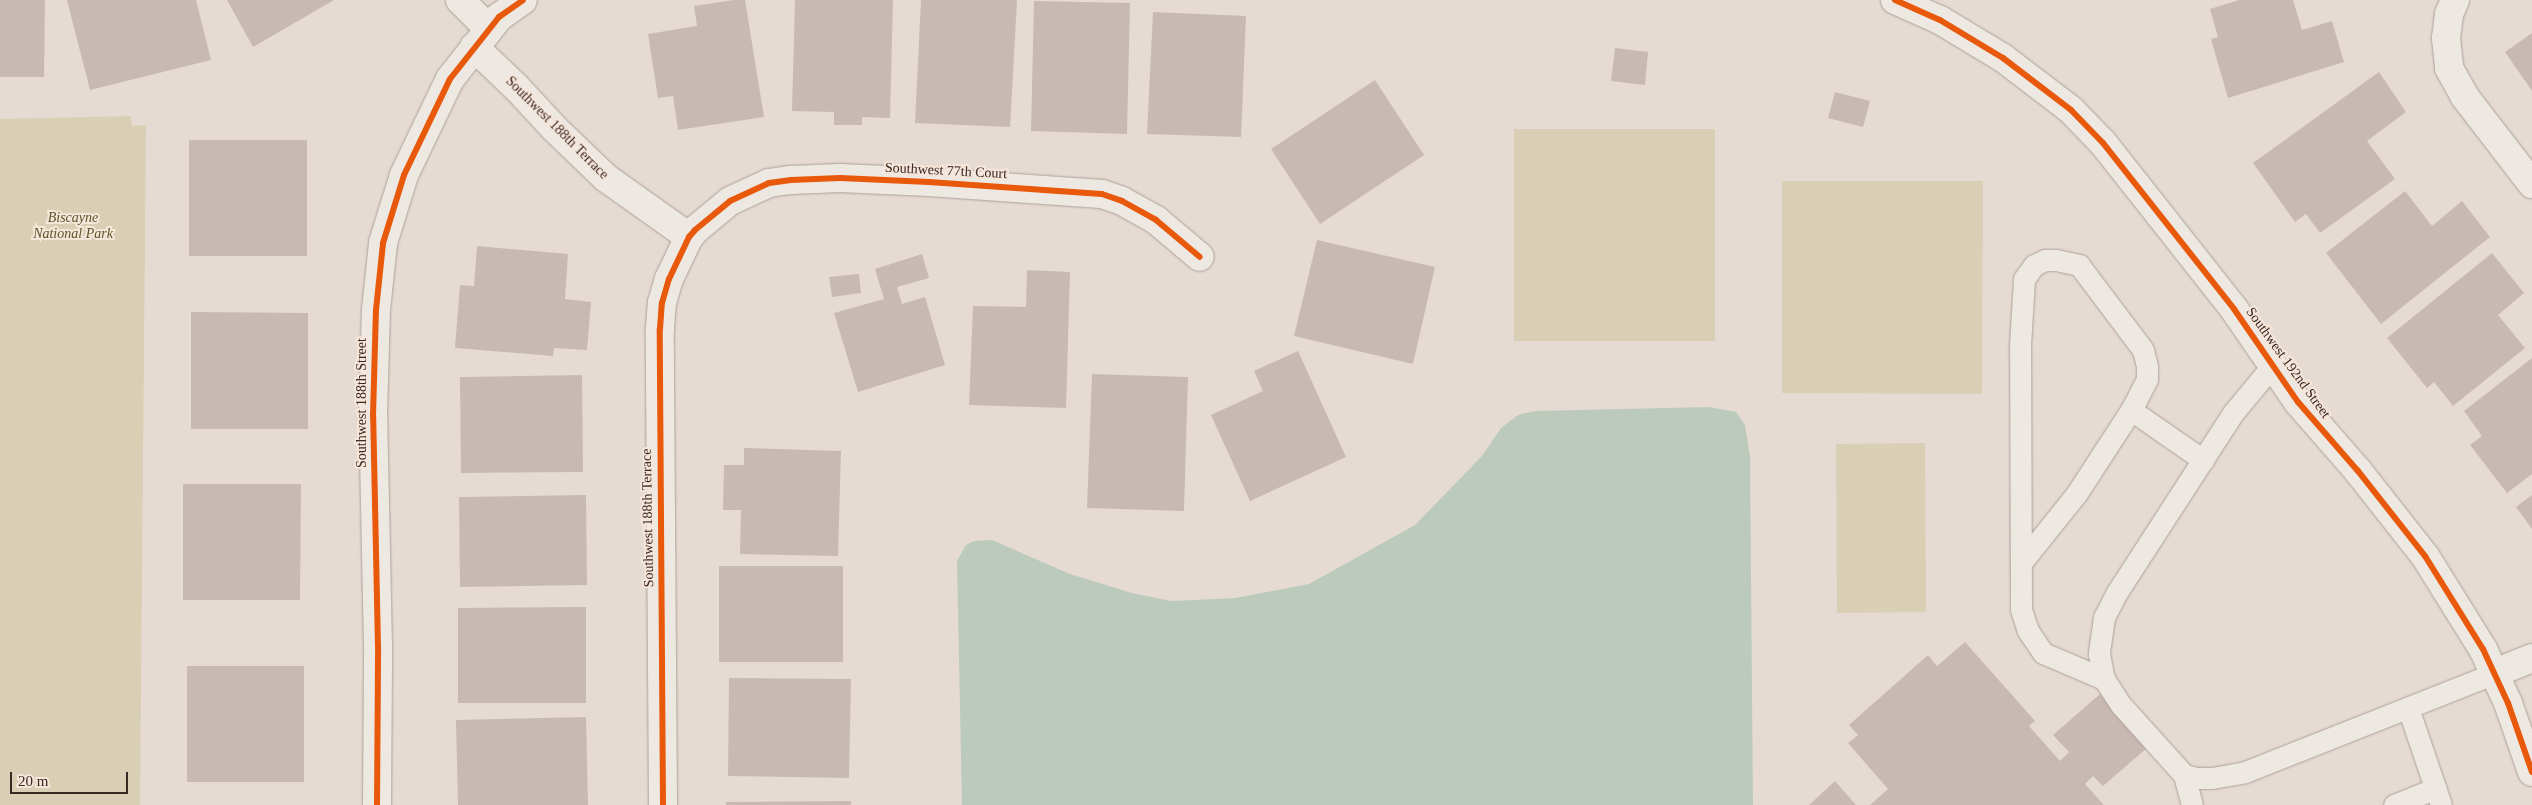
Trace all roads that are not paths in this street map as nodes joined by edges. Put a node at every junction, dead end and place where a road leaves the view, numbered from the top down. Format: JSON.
{"nodes":[{"id":1,"x":460,"y":0,"type":"edge"},
{"id":2,"x":523,"y":0,"type":"edge"},
{"id":3,"x":1895,"y":0,"type":"edge"},
{"id":4,"x":2452,"y":7,"type":"edge"},
{"id":5,"x":482,"y":38,"type":"junction"},
{"id":6,"x":2532,"y":184,"type":"edge"},
{"id":7,"x":689,"y":237,"type":"junction"},
{"id":8,"x":1200,"y":257,"type":"dead end"},
{"id":9,"x":2272,"y":366,"type":"junction"},
{"id":10,"x":2131,"y":410,"type":"junction"},
{"id":11,"x":2202,"y":460,"type":"junction"},
{"id":12,"x":2021,"y":563,"type":"junction"},
{"id":13,"x":2532,"y":658,"type":"edge"},
{"id":14,"x":2495,"y":673,"type":"junction"},
{"id":15,"x":2104,"y":679,"type":"junction"},
{"id":16,"x":2408,"y":708,"type":"junction"},
{"id":17,"x":2532,"y":772,"type":"edge"},
{"id":18,"x":2184,"y":775,"type":"junction"},
{"id":19,"x":2439,"y":797,"type":"edge"},
{"id":20,"x":377,"y":805,"type":"edge"},
{"id":21,"x":663,"y":805,"type":"edge"},
{"id":22,"x":2192,"y":805,"type":"edge"},
{"id":23,"x":2394,"y":805,"type":"edge"}],
"edges":[{"from":1,"to":5,"type":"street","name":"Southwest 188th Terrace"},
{"from":2,"to":5,"type":"street","name":"Southwest 188th Street"},
{"from":3,"to":9,"type":"street","name":"Southwest 192nd Street"},
{"from":4,"to":6,"type":"street"},
{"from":5,"to":7,"type":"street","name":"Southwest 188th Terrace"},
{"from":5,"to":20,"type":"street","name":"Southwest 188th Street"},
{"from":7,"to":8,"type":"street","name":"Southwest 77th Court"},
{"from":7,"to":21,"type":"street","name":"Southwest 188th Terrace"},
{"from":9,"to":11,"type":"lane"},
{"from":9,"to":14,"type":"street","name":"Southwest 192nd Street"},
{"from":10,"to":11,"type":"lane"},
{"from":10,"to":12,"type":"lane"},
{"from":10,"to":12,"type":"lane"},
{"from":11,"to":15,"type":"lane"},
{"from":12,"to":15,"type":"lane"},
{"from":13,"to":14,"type":"street"},
{"from":14,"to":16,"type":"lane"},
{"from":14,"to":17,"type":"street","name":"Southwest 192nd Street"},
{"from":15,"to":18,"type":"lane"},
{"from":16,"to":18,"type":"lane"},
{"from":16,"to":19,"type":"lane"},
{"from":18,"to":22,"type":"lane"},
{"from":19,"to":23,"type":"lane"}]}
